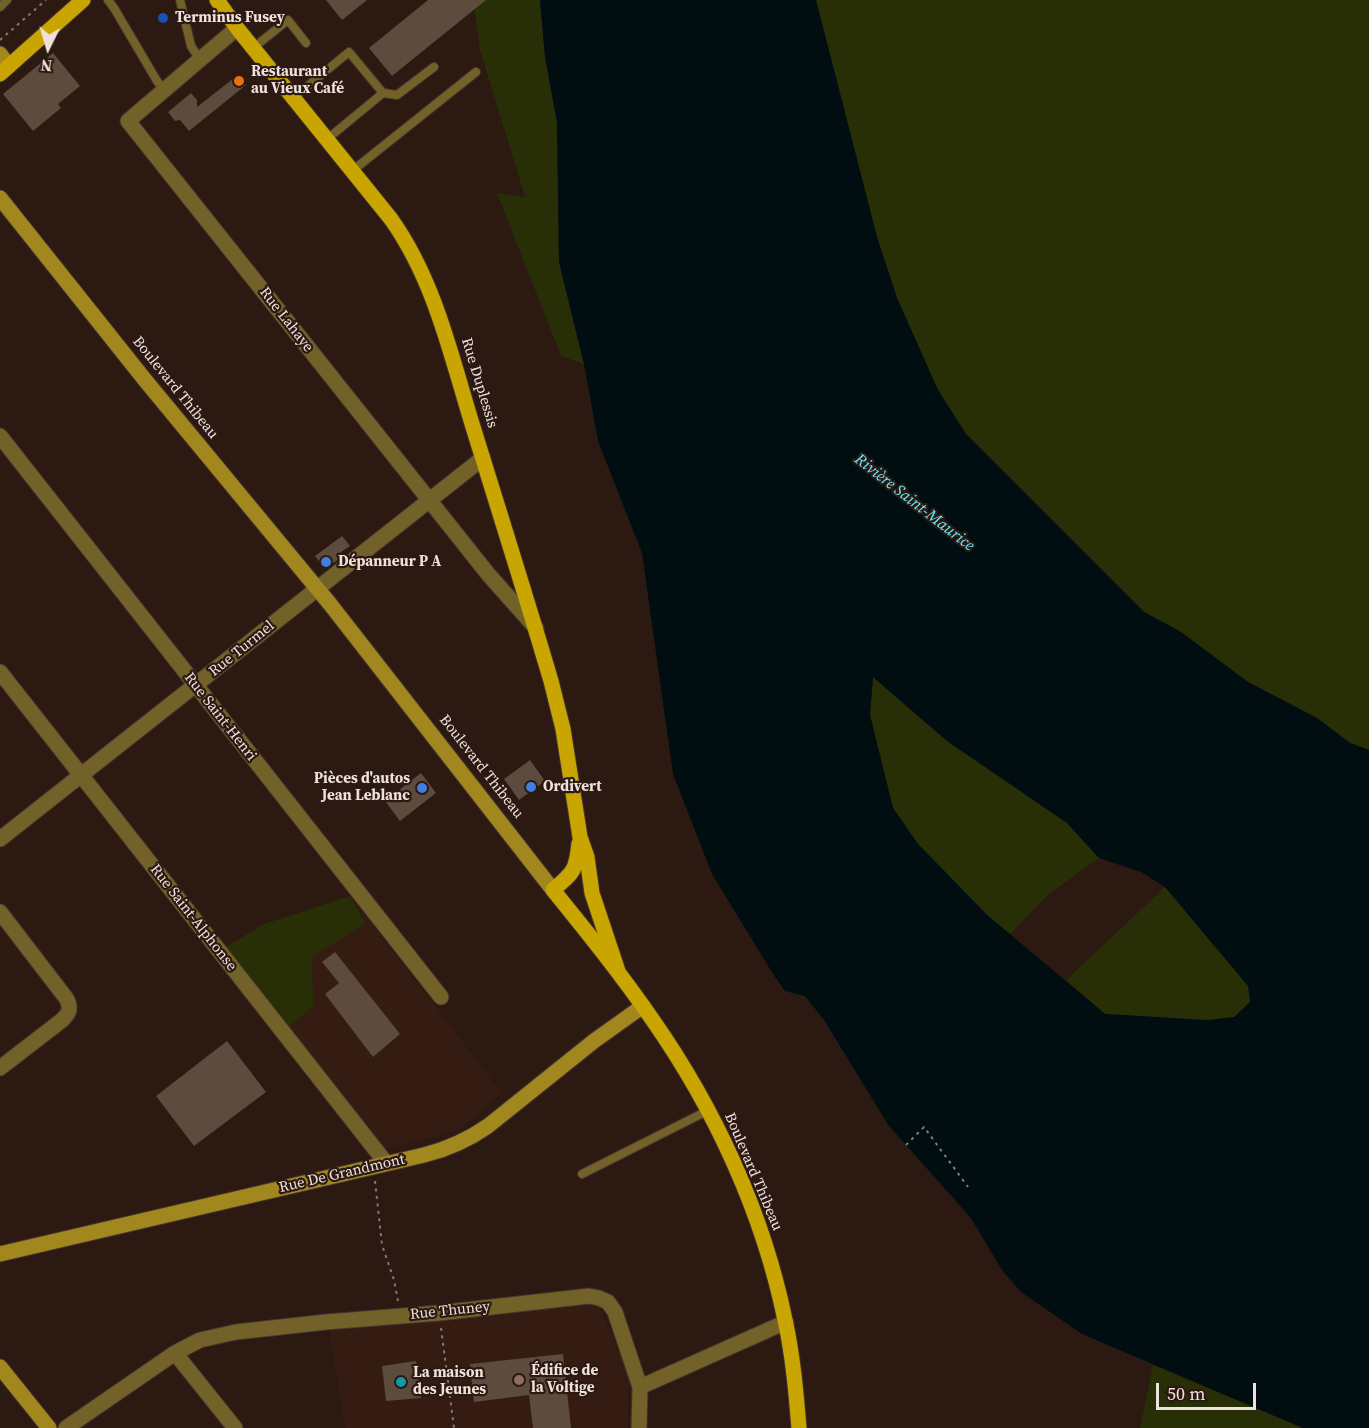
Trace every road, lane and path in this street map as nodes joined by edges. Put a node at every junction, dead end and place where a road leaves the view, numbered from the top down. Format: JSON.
{"nodes":[{"id":1,"x":7,"y":0,"type":"edge"},
{"id":2,"x":46,"y":0,"type":"edge"},
{"id":3,"x":83,"y":0,"type":"edge"},
{"id":4,"x":108,"y":0,"type":"edge"},
{"id":5,"x":180,"y":0,"type":"edge"},
{"id":6,"x":217,"y":0,"type":"edge"},
{"id":7,"x":0,"y":7,"type":"edge"},
{"id":8,"x":237,"y":28,"type":"junction"},
{"id":9,"x":0,"y":40,"type":"edge"},
{"id":10,"x":306,"y":42,"type":"dead end"},
{"id":11,"x":253,"y":48,"type":"junction"},
{"id":12,"x":200,"y":60,"type":"junction"},
{"id":13,"x":3,"y":65,"type":"edge"},
{"id":14,"x":434,"y":67,"type":"dead end"},
{"id":15,"x":476,"y":72,"type":"dead end"},
{"id":16,"x":164,"y":90,"type":"junction"},
{"id":17,"x":382,"y":93,"type":"junction"},
{"id":18,"x":293,"y":98,"type":"junction"},
{"id":19,"x":326,"y":140,"type":"junction"},
{"id":20,"x":352,"y":171,"type":"junction"},
{"id":21,"x":0,"y":198,"type":"edge"},
{"id":22,"x":0,"y":436,"type":"edge"},
{"id":23,"x":483,"y":458,"type":"junction"},
{"id":24,"x":429,"y":500,"type":"junction"},
{"id":25,"x":316,"y":589,"type":"junction"},
{"id":26,"x":536,"y":628,"type":"junction"},
{"id":27,"x":0,"y":672,"type":"edge"},
{"id":28,"x":196,"y":685,"type":"junction"},
{"id":29,"x":81,"y":775,"type":"junction"},
{"id":30,"x":580,"y":837,"type":"junction"},
{"id":31,"x":0,"y":839,"type":"edge"},
{"id":32,"x":553,"y":890,"type":"junction"},
{"id":33,"x":0,"y":912,"type":"edge"},
{"id":34,"x":618,"y":971,"type":"junction"},
{"id":35,"x":441,"y":997,"type":"dead end"},
{"id":36,"x":643,"y":1006,"type":"junction"},
{"id":37,"x":0,"y":1068,"type":"edge"},
{"id":38,"x":708,"y":1111,"type":"junction"},
{"id":39,"x":906,"y":1145,"type":"dead end"},
{"id":40,"x":380,"y":1164,"type":"junction"},
{"id":41,"x":582,"y":1174,"type":"dead end"},
{"id":42,"x":968,"y":1187,"type":"dead end"},
{"id":43,"x":0,"y":1254,"type":"edge"},
{"id":44,"x":439,"y":1313,"type":"junction"},
{"id":45,"x":400,"y":1316,"type":"junction"},
{"id":46,"x":786,"y":1322,"type":"junction"},
{"id":47,"x":175,"y":1353,"type":"junction"},
{"id":48,"x":0,"y":1367,"type":"edge"},
{"id":49,"x":640,"y":1387,"type":"junction"},
{"id":50,"x":49,"y":1428,"type":"edge"},
{"id":51,"x":66,"y":1428,"type":"edge"},
{"id":52,"x":234,"y":1428,"type":"edge"},
{"id":53,"x":454,"y":1428,"type":"edge"},
{"id":54,"x":639,"y":1428,"type":"edge"},
{"id":55,"x":800,"y":1428,"type":"edge"}],
"edges":[{"from":1,"to":7,"type":"lane"},
{"from":2,"to":9,"type":"path"},
{"from":3,"to":13,"type":"main road"},
{"from":4,"to":16,"type":"lane"},
{"from":5,"to":12,"type":"lane"},
{"from":6,"to":8,"type":"main road","name":"Rue Duplessis"},
{"from":8,"to":11,"type":"main road","name":"Rue Duplessis"},
{"from":8,"to":12,"type":"street","name":"Rue Lahaye"},
{"from":10,"to":11,"type":"lane"},
{"from":11,"to":18,"type":"main road","name":"Rue Duplessis"},
{"from":12,"to":16,"type":"street","name":"Rue Lahaye"},
{"from":14,"to":17,"type":"lane"},
{"from":15,"to":20,"type":"lane"},
{"from":16,"to":24,"type":"street","name":"Rue Lahaye"},
{"from":17,"to":18,"type":"lane"},
{"from":17,"to":19,"type":"lane"},
{"from":18,"to":19,"type":"main road","name":"Rue Duplessis"},
{"from":19,"to":20,"type":"main road","name":"Rue Duplessis"},
{"from":20,"to":23,"type":"main road","name":"Rue Duplessis"},
{"from":21,"to":25,"type":"street","name":"Boulevard Thibeau"},
{"from":22,"to":28,"type":"street","name":"Rue Saint-Henri"},
{"from":23,"to":24,"type":"street","name":"Rue Turmel"},
{"from":23,"to":26,"type":"main road","name":"Rue Duplessis"},
{"from":24,"to":25,"type":"street","name":"Rue Turmel"},
{"from":24,"to":26,"type":"street","name":"Rue Lahaye"},
{"from":25,"to":28,"type":"street","name":"Rue Turmel"},
{"from":25,"to":32,"type":"street","name":"Boulevard Thibeau"},
{"from":26,"to":30,"type":"main road","name":"Rue Duplessis"},
{"from":27,"to":29,"type":"street","name":"Rue Saint-Alphonse"},
{"from":28,"to":29,"type":"street","name":"Rue Turmel"},
{"from":28,"to":35,"type":"street","name":"Rue Saint-Henri"},
{"from":29,"to":31,"type":"street","name":"Rue Turmel"},
{"from":29,"to":40,"type":"street","name":"Rue Saint-Alphonse"},
{"from":30,"to":32,"type":"main road","name":"Rue Duplessis"},
{"from":30,"to":34,"type":"main road","name":"Rue Duplessis"},
{"from":32,"to":34,"type":"main road","name":"Boulevard Thibeau"},
{"from":33,"to":37,"type":"street"},
{"from":34,"to":36,"type":"main road","name":"Boulevard Thibeau"},
{"from":36,"to":38,"type":"main road","name":"Boulevard Thibeau"},
{"from":36,"to":40,"type":"street","name":"Rue De Grandmont"},
{"from":38,"to":41,"type":"lane"},
{"from":38,"to":46,"type":"main road","name":"Boulevard Thibeau"},
{"from":39,"to":42,"type":"path"},
{"from":40,"to":43,"type":"street","name":"Rue De Grandmont"},
{"from":40,"to":45,"type":"path"},
{"from":44,"to":45,"type":"street","name":"Rue Thuney"},
{"from":44,"to":49,"type":"street","name":"Rue Thuney"},
{"from":44,"to":53,"type":"path"},
{"from":45,"to":47,"type":"street","name":"Rue Thuney"},
{"from":46,"to":49,"type":"street"},
{"from":46,"to":55,"type":"main road","name":"Boulevard Thibeau"},
{"from":47,"to":51,"type":"street","name":"Rue Thuney"},
{"from":47,"to":52,"type":"street"},
{"from":48,"to":50,"type":"street"},
{"from":49,"to":54,"type":"street","name":"Rue Thuney"}]}
